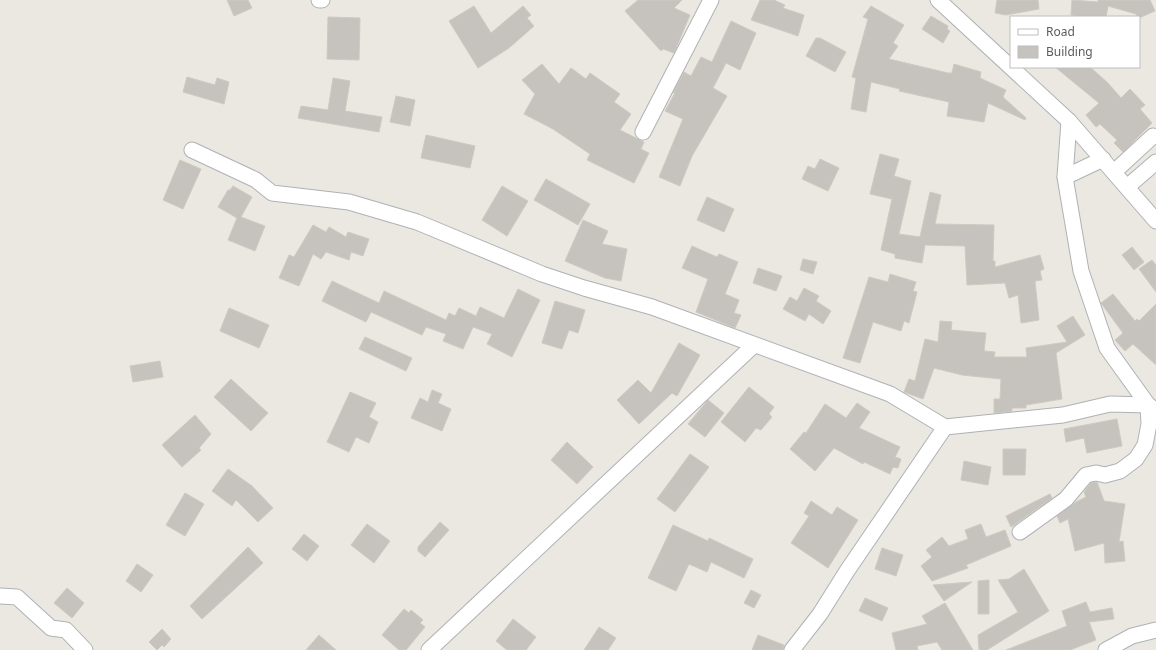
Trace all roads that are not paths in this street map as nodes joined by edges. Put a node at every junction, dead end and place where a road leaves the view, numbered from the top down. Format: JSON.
{"nodes":[{"id":1,"x":318,"y":0,"type":"edge"},
{"id":2,"x":322,"y":0,"type":"edge"},
{"id":3,"x":711,"y":0,"type":"edge"},
{"id":4,"x":938,"y":0,"type":"edge"},
{"id":5,"x":1010,"y":67,"type":"edge"},
{"id":6,"x":1012,"y":68,"type":"edge"},
{"id":7,"x":1069,"y":121,"type":"junction"},
{"id":8,"x":643,"y":132,"type":"dead end"},
{"id":9,"x":1153,"y":136,"type":"dead end"},
{"id":10,"x":192,"y":150,"type":"dead end"},
{"id":11,"x":1103,"y":159,"type":"junction"},
{"id":12,"x":1156,"y":162,"type":"edge"},
{"id":13,"x":1114,"y":172,"type":"junction"},
{"id":14,"x":1066,"y":177,"type":"junction"},
{"id":15,"x":1127,"y":187,"type":"junction"},
{"id":16,"x":1156,"y":221,"type":"edge"},
{"id":17,"x":754,"y":345,"type":"junction"},
{"id":18,"x":1152,"y":408,"type":"edge"},
{"id":19,"x":945,"y":426,"type":"junction"},
{"id":20,"x":1020,"y":532,"type":"dead end"},
{"id":21,"x":0,"y":596,"type":"edge"},
{"id":22,"x":1156,"y":630,"type":"edge"},
{"id":23,"x":85,"y":650,"type":"edge"},
{"id":24,"x":429,"y":650,"type":"edge"},
{"id":25,"x":792,"y":650,"type":"edge"},
{"id":26,"x":1106,"y":650,"type":"edge"}],
"edges":[{"from":1,"to":2,"type":"street"},
{"from":3,"to":8,"type":"street"},
{"from":4,"to":5,"type":"street"},
{"from":6,"to":7,"type":"street"},
{"from":7,"to":11,"type":"street"},
{"from":7,"to":14,"type":"street"},
{"from":9,"to":13,"type":"street"},
{"from":10,"to":17,"type":"street"},
{"from":11,"to":13,"type":"street"},
{"from":11,"to":14,"type":"street"},
{"from":12,"to":15,"type":"street"},
{"from":13,"to":15,"type":"street"},
{"from":14,"to":18,"type":"street"},
{"from":15,"to":16,"type":"street"},
{"from":17,"to":19,"type":"street"},
{"from":17,"to":24,"type":"street"},
{"from":18,"to":19,"type":"street"},
{"from":18,"to":20,"type":"street"},
{"from":19,"to":25,"type":"street"},
{"from":21,"to":23,"type":"street"},
{"from":22,"to":26,"type":"street"}]}
